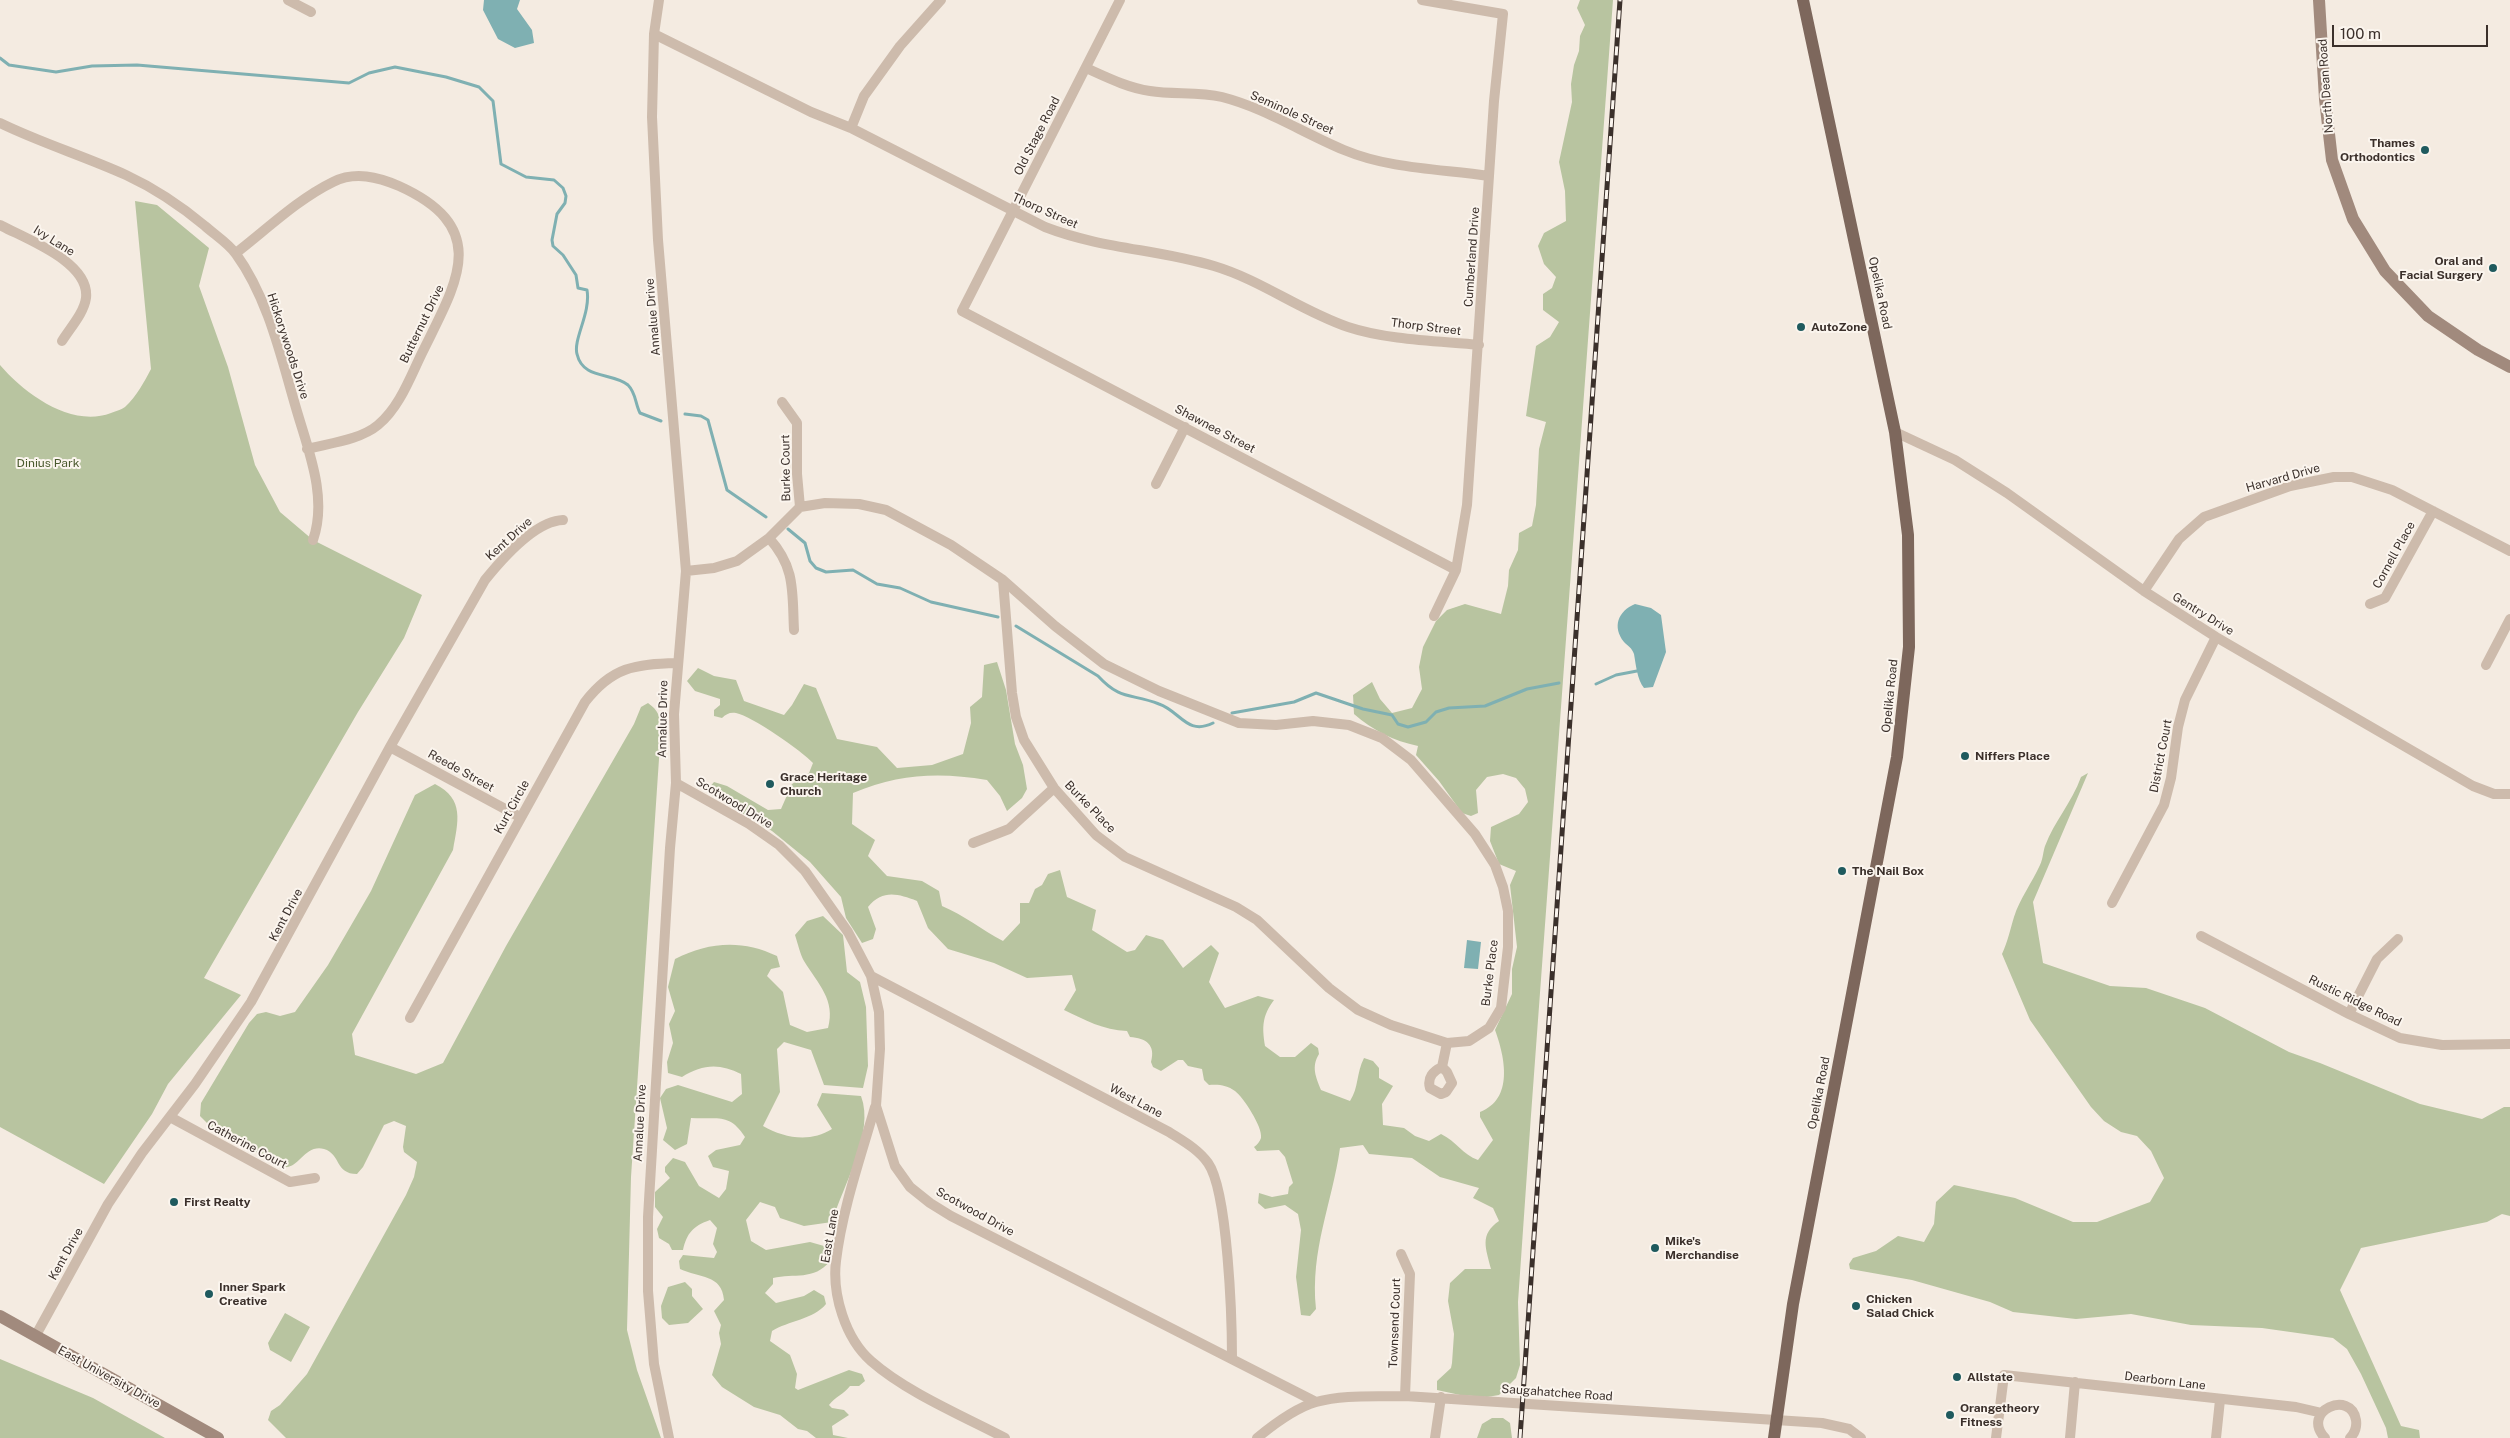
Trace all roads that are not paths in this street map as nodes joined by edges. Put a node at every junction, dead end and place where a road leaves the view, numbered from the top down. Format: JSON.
{"nodes":[{"id":1,"x":288,"y":0,"type":"edge"},
{"id":2,"x":659,"y":0,"type":"edge"},
{"id":3,"x":941,"y":0,"type":"edge"},
{"id":4,"x":1120,"y":0,"type":"edge"},
{"id":5,"x":1422,"y":0,"type":"edge"},
{"id":6,"x":1803,"y":0,"type":"edge"},
{"id":7,"x":2320,"y":0,"type":"edge"},
{"id":8,"x":311,"y":12,"type":"dead end"},
{"id":9,"x":654,"y":34,"type":"junction"},
{"id":10,"x":1086,"y":68,"type":"junction"},
{"id":11,"x":0,"y":123,"type":"edge"},
{"id":12,"x":851,"y":128,"type":"junction"},
{"id":13,"x":1490,"y":176,"type":"junction"},
{"id":14,"x":1012,"y":210,"type":"junction"},
{"id":15,"x":0,"y":225,"type":"edge"},
{"id":16,"x":236,"y":253,"type":"junction"},
{"id":17,"x":962,"y":311,"type":"joint"},
{"id":18,"x":62,"y":341,"type":"dead end"},
{"id":19,"x":1479,"y":345,"type":"junction"},
{"id":20,"x":2510,"y":367,"type":"edge"},
{"id":21,"x":782,"y":402,"type":"dead end"},
{"id":22,"x":1185,"y":427,"type":"junction"},
{"id":23,"x":1895,"y":432,"type":"junction"},
{"id":24,"x":307,"y":449,"type":"junction"},
{"id":25,"x":1156,"y":484,"type":"dead end"},
{"id":26,"x":800,"y":508,"type":"junction"},
{"id":27,"x":2433,"y":511,"type":"junction"},
{"id":28,"x":563,"y":520,"type":"dead end"},
{"id":29,"x":769,"y":538,"type":"junction"},
{"id":30,"x":313,"y":540,"type":"dead end"},
{"id":31,"x":2510,"y":551,"type":"edge"},
{"id":32,"x":1456,"y":570,"type":"junction"},
{"id":33,"x":686,"y":571,"type":"junction"},
{"id":34,"x":1003,"y":580,"type":"junction"},
{"id":35,"x":2144,"y":591,"type":"junction"},
{"id":36,"x":2370,"y":604,"type":"dead end"},
{"id":37,"x":1434,"y":616,"type":"dead end"},
{"id":38,"x":2510,"y":619,"type":"edge"},
{"id":39,"x":794,"y":630,"type":"dead end"},
{"id":40,"x":2216,"y":637,"type":"junction"},
{"id":41,"x":678,"y":664,"type":"junction"},
{"id":42,"x":2486,"y":665,"type":"dead end"},
{"id":43,"x":390,"y":747,"type":"junction"},
{"id":44,"x":676,"y":783,"type":"junction"},
{"id":45,"x":1054,"y":788,"type":"junction"},
{"id":46,"x":2510,"y":794,"type":"edge"},
{"id":47,"x":520,"y":817,"type":"junction"},
{"id":48,"x":973,"y":843,"type":"dead end"},
{"id":49,"x":2112,"y":903,"type":"dead end"},
{"id":50,"x":2201,"y":936,"type":"dead end"},
{"id":51,"x":2398,"y":939,"type":"dead end"},
{"id":52,"x":871,"y":976,"type":"junction"},
{"id":53,"x":2349,"y":1014,"type":"junction"},
{"id":54,"x":410,"y":1018,"type":"dead end"},
{"id":55,"x":1447,"y":1044,"type":"junction"},
{"id":56,"x":2510,"y":1044,"type":"edge"},
{"id":57,"x":1442,"y":1067,"type":"dead end"},
{"id":58,"x":876,"y":1106,"type":"junction"},
{"id":59,"x":170,"y":1117,"type":"junction"},
{"id":60,"x":315,"y":1178,"type":"dead end"},
{"id":61,"x":1401,"y":1254,"type":"dead end"},
{"id":62,"x":0,"y":1316,"type":"edge"},
{"id":63,"x":36,"y":1336,"type":"junction"},
{"id":64,"x":1232,"y":1358,"type":"junction"},
{"id":65,"x":2075,"y":1382,"type":"junction"},
{"id":66,"x":1405,"y":1396,"type":"junction"},
{"id":67,"x":1441,"y":1397,"type":"junction"},
{"id":68,"x":2220,"y":1400,"type":"junction"},
{"id":69,"x":1316,"y":1402,"type":"junction"},
{"id":70,"x":2322,"y":1412,"type":"junction"},
{"id":71,"x":1776,"y":1419,"type":"junction"},
{"id":72,"x":218,"y":1438,"type":"edge"},
{"id":73,"x":668,"y":1438,"type":"edge"},
{"id":74,"x":1005,"y":1438,"type":"edge"},
{"id":75,"x":1258,"y":1438,"type":"edge"},
{"id":76,"x":1434,"y":1438,"type":"edge"},
{"id":77,"x":1774,"y":1438,"type":"edge"},
{"id":78,"x":1861,"y":1438,"type":"edge"},
{"id":79,"x":1996,"y":1438,"type":"edge"},
{"id":80,"x":2070,"y":1438,"type":"edge"},
{"id":81,"x":2216,"y":1438,"type":"edge"},
{"id":82,"x":2326,"y":1438,"type":"edge"},
{"id":83,"x":2350,"y":1438,"type":"edge"}],
"edges":[{"from":1,"to":8,"type":"street"},
{"from":2,"to":9,"type":"street","name":"Annalue Drive"},
{"from":3,"to":12,"type":"street"},
{"from":4,"to":10,"type":"street","name":"Old Stage Road"},
{"from":5,"to":13,"type":"street","name":"Cumberland Drive"},
{"from":6,"to":23,"type":"main road","name":"Opelika Road"},
{"from":7,"to":20,"type":"street","name":"North Dean Road"},
{"from":9,"to":12,"type":"street","name":"Thorp Street"},
{"from":9,"to":33,"type":"street","name":"Annalue Drive"},
{"from":10,"to":13,"type":"street","name":"Seminole Street"},
{"from":10,"to":14,"type":"street","name":"Old Stage Road"},
{"from":11,"to":16,"type":"street","name":"Hickorywoods Drive"},
{"from":12,"to":14,"type":"street","name":"Thorp Street"},
{"from":13,"to":19,"type":"street","name":"Cumberland Drive"},
{"from":14,"to":17,"type":"street","name":"Old Stage Road"},
{"from":14,"to":19,"type":"street","name":"Thorp Street"},
{"from":15,"to":18,"type":"street","name":"Ivy Lane"},
{"from":16,"to":24,"type":"street","name":"Hickorywoods Drive"},
{"from":16,"to":24,"type":"street","name":"Butternut Drive"},
{"from":17,"to":22,"type":"street","name":"Shawnee Street"},
{"from":19,"to":32,"type":"street","name":"Cumberland Drive"},
{"from":21,"to":26,"type":"street","name":"Burke Court"},
{"from":22,"to":25,"type":"street"},
{"from":22,"to":32,"type":"street","name":"Shawnee Street"},
{"from":23,"to":35,"type":"street","name":"Gentry Drive"},
{"from":23,"to":71,"type":"main road","name":"Opelika Road"},
{"from":24,"to":30,"type":"street","name":"Hickorywoods Drive"},
{"from":26,"to":29,"type":"street"},
{"from":26,"to":34,"type":"street","name":"Burke Place"},
{"from":27,"to":31,"type":"street","name":"Harvard Drive"},
{"from":27,"to":35,"type":"street","name":"Harvard Drive"},
{"from":27,"to":36,"type":"street","name":"Cornell Place"},
{"from":28,"to":43,"type":"street","name":"Kent Drive"},
{"from":29,"to":33,"type":"street"},
{"from":29,"to":39,"type":"street"},
{"from":32,"to":37,"type":"street","name":"Cumberland Drive"},
{"from":33,"to":41,"type":"street","name":"Annalue Drive"},
{"from":34,"to":45,"type":"street","name":"Burke Place"},
{"from":34,"to":55,"type":"street","name":"Burke Place"},
{"from":35,"to":40,"type":"street","name":"Gentry Drive"},
{"from":38,"to":42,"type":"street"},
{"from":40,"to":46,"type":"street","name":"Gentry Drive"},
{"from":40,"to":49,"type":"street","name":"District Court"},
{"from":41,"to":44,"type":"street","name":"Annalue Drive"},
{"from":41,"to":47,"type":"street","name":"Kurt Circle"},
{"from":43,"to":47,"type":"street","name":"Reede Street"},
{"from":43,"to":59,"type":"street","name":"Kent Drive"},
{"from":44,"to":52,"type":"street","name":"Scotwood Drive"},
{"from":44,"to":73,"type":"street","name":"Annalue Drive"},
{"from":45,"to":48,"type":"street"},
{"from":45,"to":55,"type":"street","name":"Burke Place"},
{"from":47,"to":54,"type":"street","name":"Kurt Circle"},
{"from":50,"to":53,"type":"street","name":"Rustic Ridge Road"},
{"from":51,"to":53,"type":"street"},
{"from":52,"to":58,"type":"street","name":"Scotwood Drive"},
{"from":52,"to":64,"type":"street","name":"West Lane"},
{"from":53,"to":56,"type":"street","name":"Rustic Ridge Road"},
{"from":55,"to":57,"type":"street"},
{"from":58,"to":64,"type":"street","name":"Scotwood Drive"},
{"from":58,"to":74,"type":"street","name":"East Lane"},
{"from":59,"to":60,"type":"street","name":"Catherine Court"},
{"from":59,"to":63,"type":"street","name":"Kent Drive"},
{"from":61,"to":66,"type":"street","name":"Townsend Court"},
{"from":62,"to":63,"type":"street","name":"East University Drive"},
{"from":63,"to":72,"type":"street","name":"East University Drive"},
{"from":64,"to":69,"type":"street","name":"Scotwood Drive"},
{"from":65,"to":68,"type":"street","name":"Dearborn Lane"},
{"from":65,"to":79,"type":"street","name":"Dearborn Lane"},
{"from":65,"to":80,"type":"street"},
{"from":66,"to":67,"type":"street","name":"Saugahatchee Road"},
{"from":66,"to":69,"type":"street","name":"Saugahatchee Road"},
{"from":67,"to":71,"type":"street","name":"Saugahatchee Road"},
{"from":67,"to":76,"type":"street"},
{"from":68,"to":70,"type":"street","name":"Dearborn Lane"},
{"from":68,"to":81,"type":"street"},
{"from":69,"to":75,"type":"street","name":"Saugahatchee Road"},
{"from":70,"to":82,"type":"street"},
{"from":70,"to":83,"type":"street","name":"Dearborn Lane"},
{"from":71,"to":77,"type":"main road","name":"Opelika Road"},
{"from":71,"to":78,"type":"street","name":"Saugahatchee Road"}]}
